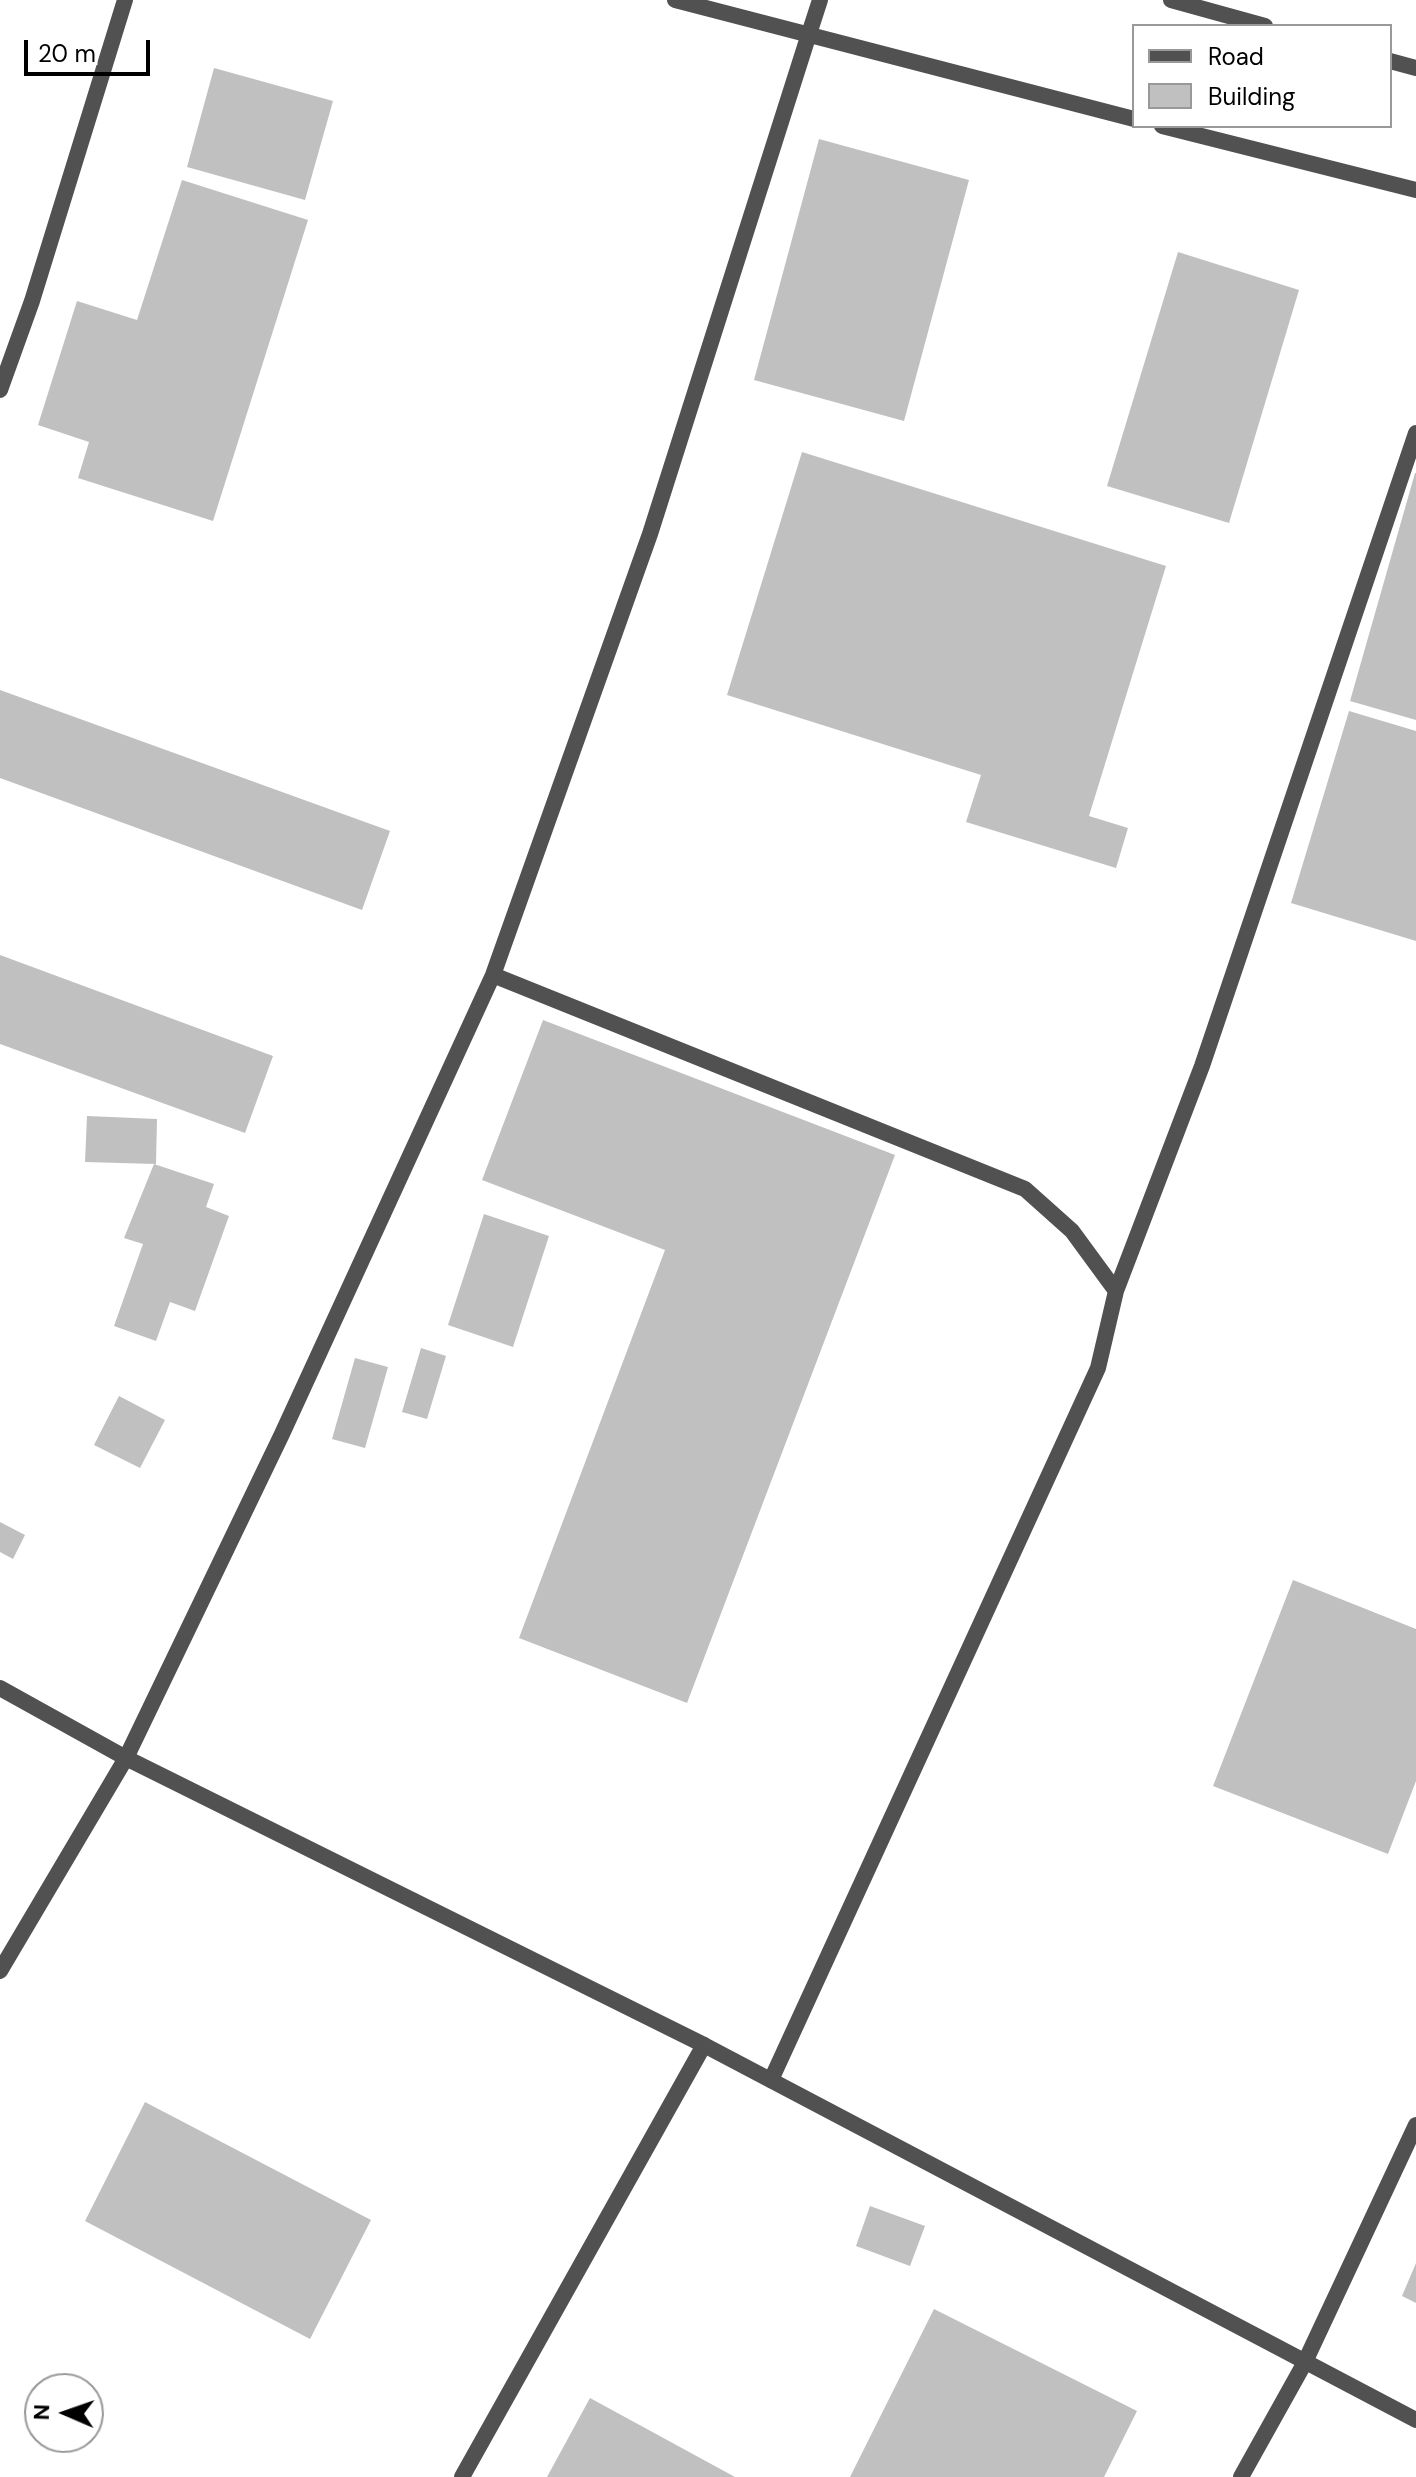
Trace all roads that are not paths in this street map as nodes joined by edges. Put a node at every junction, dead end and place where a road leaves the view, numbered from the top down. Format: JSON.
{"nodes":[{"id":1,"x":125,"y":0,"type":"edge"},
{"id":2,"x":675,"y":0,"type":"edge"},
{"id":3,"x":820,"y":0,"type":"edge"},
{"id":4,"x":1171,"y":0,"type":"edge"},
{"id":5,"x":1258,"y":24,"type":"edge"},
{"id":6,"x":808,"y":37,"type":"junction"},
{"id":7,"x":1392,"y":62,"type":"edge"},
{"id":8,"x":1416,"y":68,"type":"edge"},
{"id":9,"x":1132,"y":118,"type":"edge"},
{"id":10,"x":1170,"y":128,"type":"edge"},
{"id":11,"x":1416,"y":190,"type":"edge"},
{"id":12,"x":0,"y":390,"type":"edge"},
{"id":13,"x":1416,"y":433,"type":"edge"},
{"id":14,"x":493,"y":975,"type":"junction"},
{"id":15,"x":1116,"y":1291,"type":"junction"},
{"id":16,"x":0,"y":1688,"type":"edge"},
{"id":17,"x":126,"y":1758,"type":"junction"},
{"id":18,"x":0,"y":1971,"type":"edge"},
{"id":19,"x":704,"y":2045,"type":"junction"},
{"id":20,"x":771,"y":2080,"type":"junction"},
{"id":21,"x":1416,"y":2125,"type":"edge"},
{"id":22,"x":1304,"y":2364,"type":"junction"},
{"id":23,"x":1416,"y":2420,"type":"edge"},
{"id":24,"x":462,"y":2477,"type":"edge"},
{"id":25,"x":1241,"y":2477,"type":"edge"}],
"edges":[{"from":1,"to":12,"type":"street"},
{"from":2,"to":6,"type":"street"},
{"from":3,"to":6,"type":"street"},
{"from":4,"to":5,"type":"street"},
{"from":6,"to":9,"type":"street"},
{"from":6,"to":14,"type":"street"},
{"from":7,"to":8,"type":"street"},
{"from":10,"to":11,"type":"street"},
{"from":13,"to":15,"type":"street"},
{"from":14,"to":15,"type":"street"},
{"from":14,"to":17,"type":"street"},
{"from":15,"to":20,"type":"street"},
{"from":16,"to":17,"type":"street"},
{"from":17,"to":18,"type":"street"},
{"from":17,"to":19,"type":"street"},
{"from":19,"to":20,"type":"street"},
{"from":19,"to":24,"type":"street"},
{"from":20,"to":22,"type":"street"},
{"from":21,"to":22,"type":"street"},
{"from":22,"to":23,"type":"street"},
{"from":22,"to":25,"type":"street"}]}
